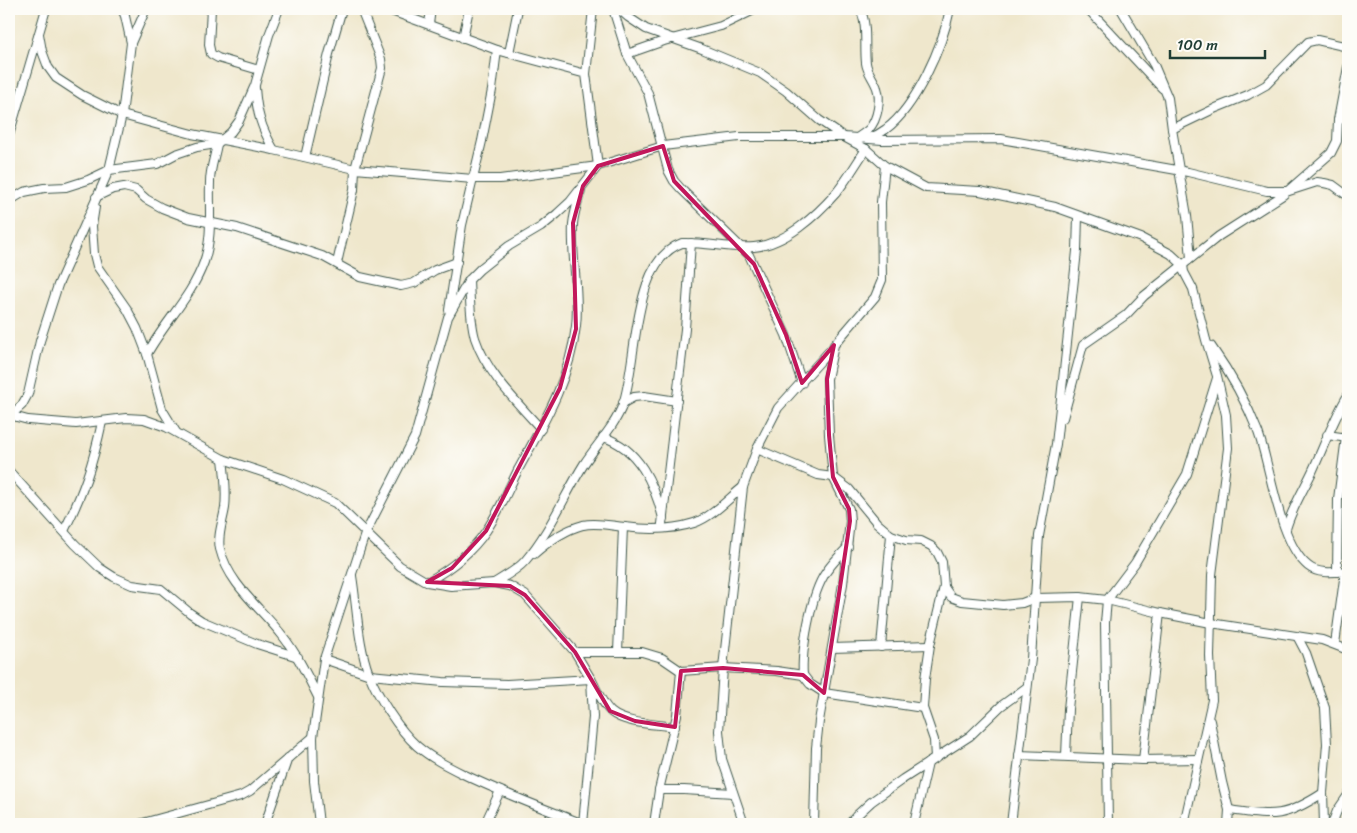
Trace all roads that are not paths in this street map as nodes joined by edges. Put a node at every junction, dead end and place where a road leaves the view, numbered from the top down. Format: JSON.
{"nodes":[{"id":1,"x":40,"y":9,"type":"edge"},
{"id":2,"x":46,"y":9,"type":"edge"},
{"id":3,"x":122,"y":9,"type":"edge"},
{"id":4,"x":146,"y":9,"type":"edge"},
{"id":5,"x":210,"y":9,"type":"edge"},
{"id":6,"x":279,"y":9,"type":"edge"},
{"id":7,"x":342,"y":9,"type":"edge"},
{"id":8,"x":361,"y":9,"type":"edge"},
{"id":9,"x":386,"y":9,"type":"edge"},
{"id":10,"x":431,"y":9,"type":"edge"},
{"id":11,"x":469,"y":9,"type":"edge"},
{"id":12,"x":518,"y":9,"type":"edge"},
{"id":13,"x":593,"y":9,"type":"edge"},
{"id":14,"x":613,"y":9,"type":"edge"},
{"id":15,"x":619,"y":9,"type":"edge"},
{"id":16,"x":756,"y":9,"type":"edge"},
{"id":17,"x":860,"y":9,"type":"edge"},
{"id":18,"x":950,"y":9,"type":"edge"},
{"id":19,"x":1088,"y":9,"type":"edge"},
{"id":20,"x":1121,"y":9,"type":"edge"},
{"id":21,"x":43,"y":19,"type":"junction"},
{"id":22,"x":429,"y":24,"type":"junction"},
{"id":23,"x":39,"y":34,"type":"junction"},
{"id":24,"x":463,"y":38,"type":"junction"},
{"id":25,"x":674,"y":39,"type":"junction"},
{"id":26,"x":131,"y":43,"type":"junction"},
{"id":27,"x":1348,"y":47,"type":"edge"},
{"id":28,"x":497,"y":50,"type":"junction"},
{"id":29,"x":508,"y":53,"type":"junction"},
{"id":30,"x":627,"y":54,"type":"junction"},
{"id":31,"x":1348,"y":67,"type":"edge"},
{"id":32,"x":259,"y":70,"type":"junction"},
{"id":33,"x":586,"y":74,"type":"junction"},
{"id":34,"x":255,"y":85,"type":"junction"},
{"id":35,"x":1166,"y":92,"type":"junction"},
{"id":36,"x":122,"y":115,"type":"junction"},
{"id":37,"x":1348,"y":118,"type":"edge"},
{"id":38,"x":1338,"y":120,"type":"junction"},
{"id":39,"x":1172,"y":130,"type":"junction"},
{"id":40,"x":9,"y":135,"type":"edge"},
{"id":41,"x":844,"y":137,"type":"junction"},
{"id":42,"x":857,"y":138,"type":"junction"},
{"id":43,"x":869,"y":139,"type":"junction"},
{"id":44,"x":219,"y":141,"type":"junction"},
{"id":45,"x":663,"y":146,"type":"junction"},
{"id":46,"x":866,"y":149,"type":"junction"},
{"id":47,"x":274,"y":150,"type":"junction"},
{"id":48,"x":305,"y":157,"type":"junction"},
{"id":49,"x":598,"y":166,"type":"junction"},
{"id":50,"x":884,"y":166,"type":"junction"},
{"id":51,"x":355,"y":169,"type":"junction"},
{"id":52,"x":109,"y":170,"type":"junction"},
{"id":53,"x":1180,"y":170,"type":"junction"},
{"id":54,"x":473,"y":179,"type":"junction"},
{"id":55,"x":582,"y":186,"type":"junction"},
{"id":56,"x":1288,"y":191,"type":"junction"},
{"id":57,"x":1348,"y":196,"type":"edge"},
{"id":58,"x":96,"y":197,"type":"junction"},
{"id":59,"x":9,"y":201,"type":"edge"},
{"id":60,"x":1078,"y":216,"type":"junction"},
{"id":61,"x":211,"y":223,"type":"junction"},
{"id":62,"x":691,"y":242,"type":"junction"},
{"id":63,"x":741,"y":246,"type":"junction"},
{"id":64,"x":1191,"y":258,"type":"junction"},
{"id":65,"x":457,"y":262,"type":"junction"},
{"id":66,"x":337,"y":263,"type":"junction"},
{"id":67,"x":1183,"y":264,"type":"junction"},
{"id":68,"x":469,"y":280,"type":"junction"},
{"id":69,"x":448,"y":317,"type":"junction"},
{"id":70,"x":1206,"y":340,"type":"junction"},
{"id":71,"x":834,"y":345,"type":"junction"},
{"id":72,"x":147,"y":354,"type":"junction"},
{"id":73,"x":1217,"y":376,"type":"junction"},
{"id":74,"x":802,"y":382,"type":"junction"},
{"id":75,"x":1348,"y":395,"type":"edge"},
{"id":76,"x":677,"y":401,"type":"junction"},
{"id":77,"x":623,"y":403,"type":"junction"},
{"id":78,"x":9,"y":416,"type":"edge"},
{"id":79,"x":102,"y":422,"type":"junction"},
{"id":80,"x":541,"y":429,"type":"junction"},
{"id":81,"x":178,"y":435,"type":"junction"},
{"id":82,"x":1327,"y":435,"type":"junction"},
{"id":83,"x":603,"y":436,"type":"junction"},
{"id":84,"x":1347,"y":438,"type":"edge"},
{"id":85,"x":1056,"y":444,"type":"junction"},
{"id":86,"x":757,"y":449,"type":"junction"},
{"id":87,"x":223,"y":459,"type":"junction"},
{"id":88,"x":9,"y":471,"type":"edge"},
{"id":89,"x":834,"y":477,"type":"junction"},
{"id":90,"x":743,"y":487,"type":"junction"},
{"id":91,"x":666,"y":526,"type":"junction"},
{"id":92,"x":623,"y":527,"type":"junction"},
{"id":93,"x":1286,"y":529,"type":"junction"},
{"id":94,"x":64,"y":531,"type":"junction"},
{"id":95,"x":365,"y":534,"type":"junction"},
{"id":96,"x":891,"y":535,"type":"junction"},
{"id":97,"x":848,"y":547,"type":"junction"},
{"id":98,"x":524,"y":563,"type":"junction"},
{"id":99,"x":1343,"y":572,"type":"edge"},
{"id":100,"x":352,"y":574,"type":"junction"},
{"id":101,"x":426,"y":582,"type":"junction"},
{"id":102,"x":494,"y":584,"type":"junction"},
{"id":103,"x":944,"y":587,"type":"junction"},
{"id":104,"x":1080,"y":597,"type":"junction"},
{"id":105,"x":1035,"y":598,"type":"junction"},
{"id":106,"x":1107,"y":600,"type":"junction"},
{"id":107,"x":1160,"y":613,"type":"junction"},
{"id":108,"x":1211,"y":623,"type":"junction"},
{"id":109,"x":1297,"y":636,"type":"junction"},
{"id":110,"x":1335,"y":644,"type":"junction"},
{"id":111,"x":930,"y":645,"type":"junction"},
{"id":112,"x":881,"y":647,"type":"junction"},
{"id":113,"x":832,"y":648,"type":"junction"},
{"id":114,"x":1348,"y":650,"type":"edge"},
{"id":115,"x":575,"y":652,"type":"junction"},
{"id":116,"x":618,"y":652,"type":"junction"},
{"id":117,"x":298,"y":656,"type":"junction"},
{"id":118,"x":324,"y":659,"type":"junction"},
{"id":119,"x":723,"y":668,"type":"junction"},
{"id":120,"x":682,"y":670,"type":"junction"},
{"id":121,"x":370,"y":675,"type":"junction"},
{"id":122,"x":803,"y":675,"type":"junction"},
{"id":123,"x":590,"y":679,"type":"junction"},
{"id":124,"x":1027,"y":687,"type":"junction"},
{"id":125,"x":824,"y":693,"type":"junction"},
{"id":126,"x":318,"y":698,"type":"junction"},
{"id":127,"x":923,"y":708,"type":"junction"},
{"id":128,"x":1210,"y":716,"type":"junction"},
{"id":129,"x":675,"y":727,"type":"junction"},
{"id":130,"x":313,"y":736,"type":"junction"},
{"id":131,"x":1019,"y":755,"type":"junction"},
{"id":132,"x":289,"y":756,"type":"junction"},
{"id":133,"x":1066,"y":756,"type":"junction"},
{"id":134,"x":1108,"y":758,"type":"junction"},
{"id":135,"x":1198,"y":759,"type":"junction"},
{"id":136,"x":1143,"y":760,"type":"junction"},
{"id":137,"x":931,"y":761,"type":"junction"},
{"id":138,"x":659,"y":790,"type":"junction"},
{"id":139,"x":500,"y":791,"type":"junction"},
{"id":140,"x":733,"y":793,"type":"junction"},
{"id":141,"x":1323,"y":793,"type":"junction"},
{"id":142,"x":1348,"y":795,"type":"edge"},
{"id":143,"x":1229,"y":810,"type":"junction"},
{"id":144,"x":139,"y":824,"type":"edge"},
{"id":145,"x":265,"y":824,"type":"edge"},
{"id":146,"x":319,"y":824,"type":"edge"},
{"id":147,"x":487,"y":824,"type":"edge"},
{"id":148,"x":583,"y":824,"type":"edge"},
{"id":149,"x":654,"y":824,"type":"edge"},
{"id":150,"x":744,"y":824,"type":"edge"},
{"id":151,"x":814,"y":824,"type":"edge"},
{"id":152,"x":849,"y":824,"type":"edge"},
{"id":153,"x":914,"y":824,"type":"edge"},
{"id":154,"x":1011,"y":824,"type":"edge"},
{"id":155,"x":1108,"y":824,"type":"edge"},
{"id":156,"x":1184,"y":824,"type":"edge"},
{"id":157,"x":1228,"y":824,"type":"edge"},
{"id":158,"x":1324,"y":824,"type":"edge"},
{"id":159,"x":1332,"y":824,"type":"edge"}],
"edges":[{"from":1,"to":21,"type":"street"},
{"from":2,"to":21,"type":"street"},
{"from":3,"to":26,"type":"street"},
{"from":4,"to":26,"type":"street"},
{"from":5,"to":32,"type":"street"},
{"from":6,"to":32,"type":"street"},
{"from":7,"to":48,"type":"street"},
{"from":8,"to":51,"type":"street"},
{"from":9,"to":22,"type":"street"},
{"from":10,"to":22,"type":"street"},
{"from":11,"to":24,"type":"street"},
{"from":12,"to":29,"type":"street"},
{"from":13,"to":33,"type":"street"},
{"from":14,"to":30,"type":"street"},
{"from":15,"to":25,"type":"street"},
{"from":16,"to":25,"type":"street"},
{"from":17,"to":42,"type":"street"},
{"from":18,"to":43,"type":"street"},
{"from":19,"to":35,"type":"street"},
{"from":20,"to":35,"type":"street"},
{"from":21,"to":23,"type":"street"},
{"from":22,"to":24,"type":"street"},
{"from":23,"to":36,"type":"street"},
{"from":23,"to":40,"type":"street"},
{"from":24,"to":28,"type":"street"},
{"from":25,"to":30,"type":"street"},
{"from":25,"to":41,"type":"street"},
{"from":26,"to":36,"type":"street"},
{"from":27,"to":39,"type":"street"},
{"from":28,"to":29,"type":"street"},
{"from":28,"to":54,"type":"street"},
{"from":29,"to":33,"type":"street"},
{"from":30,"to":45,"type":"street"},
{"from":31,"to":38,"type":"street"},
{"from":32,"to":34,"type":"street"},
{"from":33,"to":49,"type":"street"},
{"from":34,"to":44,"type":"street"},
{"from":34,"to":47,"type":"street"},
{"from":35,"to":39,"type":"street"},
{"from":36,"to":44,"type":"street"},
{"from":36,"to":52,"type":"street"},
{"from":37,"to":38,"type":"street"},
{"from":38,"to":56,"type":"street"},
{"from":39,"to":53,"type":"street"},
{"from":41,"to":42,"type":"street"},
{"from":41,"to":45,"type":"street"},
{"from":41,"to":46,"type":"street"},
{"from":42,"to":43,"type":"street"},
{"from":43,"to":53,"type":"street"},
{"from":44,"to":47,"type":"street"},
{"from":44,"to":52,"type":"street"},
{"from":44,"to":61,"type":"street"},
{"from":45,"to":49,"type":"street"},
{"from":45,"to":63,"type":"street"},
{"from":46,"to":50,"type":"street"},
{"from":46,"to":63,"type":"street"},
{"from":47,"to":48,"type":"street"},
{"from":48,"to":51,"type":"street"},
{"from":49,"to":54,"type":"street"},
{"from":49,"to":55,"type":"street"},
{"from":50,"to":60,"type":"street"},
{"from":50,"to":71,"type":"street"},
{"from":51,"to":54,"type":"street"},
{"from":51,"to":66,"type":"street"},
{"from":52,"to":58,"type":"street"},
{"from":52,"to":59,"type":"street"},
{"from":53,"to":56,"type":"street"},
{"from":53,"to":64,"type":"street"},
{"from":54,"to":65,"type":"street"},
{"from":55,"to":68,"type":"street"},
{"from":55,"to":80,"type":"street"},
{"from":56,"to":57,"type":"street"},
{"from":56,"to":64,"type":"street"},
{"from":58,"to":61,"type":"street"},
{"from":58,"to":72,"type":"street"},
{"from":58,"to":78,"type":"street"},
{"from":60,"to":67,"type":"street"},
{"from":60,"to":85,"type":"street"},
{"from":61,"to":66,"type":"street"},
{"from":61,"to":72,"type":"street"},
{"from":62,"to":63,"type":"street"},
{"from":62,"to":76,"type":"street"},
{"from":62,"to":77,"type":"street"},
{"from":63,"to":74,"type":"street"},
{"from":64,"to":67,"type":"street"},
{"from":65,"to":66,"type":"street"},
{"from":65,"to":69,"type":"street"},
{"from":67,"to":70,"type":"street"},
{"from":67,"to":85,"type":"street"},
{"from":68,"to":69,"type":"street"},
{"from":68,"to":80,"type":"street"},
{"from":69,"to":95,"type":"street"},
{"from":70,"to":73,"type":"street"},
{"from":70,"to":93,"type":"street"},
{"from":71,"to":74,"type":"street"},
{"from":71,"to":89,"type":"street"},
{"from":72,"to":81,"type":"street"},
{"from":73,"to":106,"type":"street"},
{"from":73,"to":108,"type":"street"},
{"from":74,"to":86,"type":"street"},
{"from":75,"to":82,"type":"street"},
{"from":76,"to":77,"type":"street"},
{"from":76,"to":91,"type":"street"},
{"from":77,"to":83,"type":"street"},
{"from":78,"to":79,"type":"street"},
{"from":79,"to":81,"type":"street"},
{"from":79,"to":94,"type":"street"},
{"from":80,"to":101,"type":"street"},
{"from":81,"to":87,"type":"street"},
{"from":82,"to":84,"type":"street"},
{"from":82,"to":93,"type":"street"},
{"from":83,"to":91,"type":"street"},
{"from":83,"to":98,"type":"street"},
{"from":84,"to":99,"type":"street"},
{"from":85,"to":105,"type":"street"},
{"from":86,"to":89,"type":"street"},
{"from":86,"to":90,"type":"street"},
{"from":87,"to":95,"type":"street"},
{"from":87,"to":117,"type":"street"},
{"from":88,"to":94,"type":"street"},
{"from":89,"to":96,"type":"street"},
{"from":89,"to":97,"type":"street"},
{"from":90,"to":91,"type":"street"},
{"from":90,"to":119,"type":"street"},
{"from":91,"to":92,"type":"street"},
{"from":92,"to":98,"type":"street"},
{"from":92,"to":116,"type":"street"},
{"from":93,"to":99,"type":"street"},
{"from":94,"to":117,"type":"street"},
{"from":95,"to":100,"type":"street"},
{"from":95,"to":101,"type":"street"},
{"from":96,"to":103,"type":"street"},
{"from":96,"to":112,"type":"street"},
{"from":97,"to":113,"type":"street"},
{"from":97,"to":122,"type":"street"},
{"from":98,"to":102,"type":"street"},
{"from":99,"to":110,"type":"street"},
{"from":100,"to":118,"type":"street"},
{"from":100,"to":121,"type":"street"},
{"from":101,"to":102,"type":"street"},
{"from":102,"to":115,"type":"street"},
{"from":103,"to":105,"type":"street"},
{"from":103,"to":111,"type":"street"},
{"from":104,"to":105,"type":"street"},
{"from":104,"to":106,"type":"street"},
{"from":104,"to":133,"type":"street"},
{"from":105,"to":124,"type":"street"},
{"from":106,"to":107,"type":"street"},
{"from":106,"to":134,"type":"street"},
{"from":107,"to":108,"type":"street"},
{"from":107,"to":136,"type":"street"},
{"from":108,"to":109,"type":"street"},
{"from":108,"to":128,"type":"street"},
{"from":109,"to":110,"type":"street"},
{"from":109,"to":141,"type":"street"},
{"from":110,"to":114,"type":"street"},
{"from":111,"to":112,"type":"street"},
{"from":111,"to":127,"type":"street"},
{"from":112,"to":113,"type":"street"},
{"from":113,"to":125,"type":"street"},
{"from":115,"to":116,"type":"street"},
{"from":115,"to":123,"type":"street"},
{"from":116,"to":120,"type":"street"},
{"from":117,"to":126,"type":"street"},
{"from":118,"to":121,"type":"street"},
{"from":118,"to":126,"type":"street"},
{"from":119,"to":120,"type":"street"},
{"from":119,"to":122,"type":"street"},
{"from":119,"to":140,"type":"street"},
{"from":120,"to":129,"type":"street"},
{"from":121,"to":123,"type":"street"},
{"from":121,"to":139,"type":"street"},
{"from":122,"to":125,"type":"street"},
{"from":123,"to":129,"type":"street"},
{"from":123,"to":148,"type":"street"},
{"from":124,"to":131,"type":"street"},
{"from":124,"to":137,"type":"street"},
{"from":125,"to":127,"type":"street"},
{"from":125,"to":151,"type":"street"},
{"from":126,"to":130,"type":"street"},
{"from":127,"to":137,"type":"street"},
{"from":128,"to":135,"type":"street"},
{"from":128,"to":143,"type":"street"},
{"from":129,"to":138,"type":"street"},
{"from":130,"to":132,"type":"street"},
{"from":130,"to":146,"type":"street"},
{"from":131,"to":133,"type":"street"},
{"from":131,"to":154,"type":"street"},
{"from":132,"to":144,"type":"street"},
{"from":132,"to":145,"type":"street"},
{"from":133,"to":134,"type":"street"},
{"from":134,"to":136,"type":"street"},
{"from":134,"to":155,"type":"street"},
{"from":135,"to":136,"type":"street"},
{"from":135,"to":156,"type":"street"},
{"from":137,"to":152,"type":"street"},
{"from":137,"to":153,"type":"street"},
{"from":138,"to":140,"type":"street"},
{"from":138,"to":149,"type":"street"},
{"from":139,"to":147,"type":"street"},
{"from":139,"to":148,"type":"street"},
{"from":140,"to":150,"type":"street"},
{"from":141,"to":143,"type":"street"},
{"from":141,"to":158,"type":"street"},
{"from":142,"to":159,"type":"street"},
{"from":143,"to":157,"type":"street"}]}
